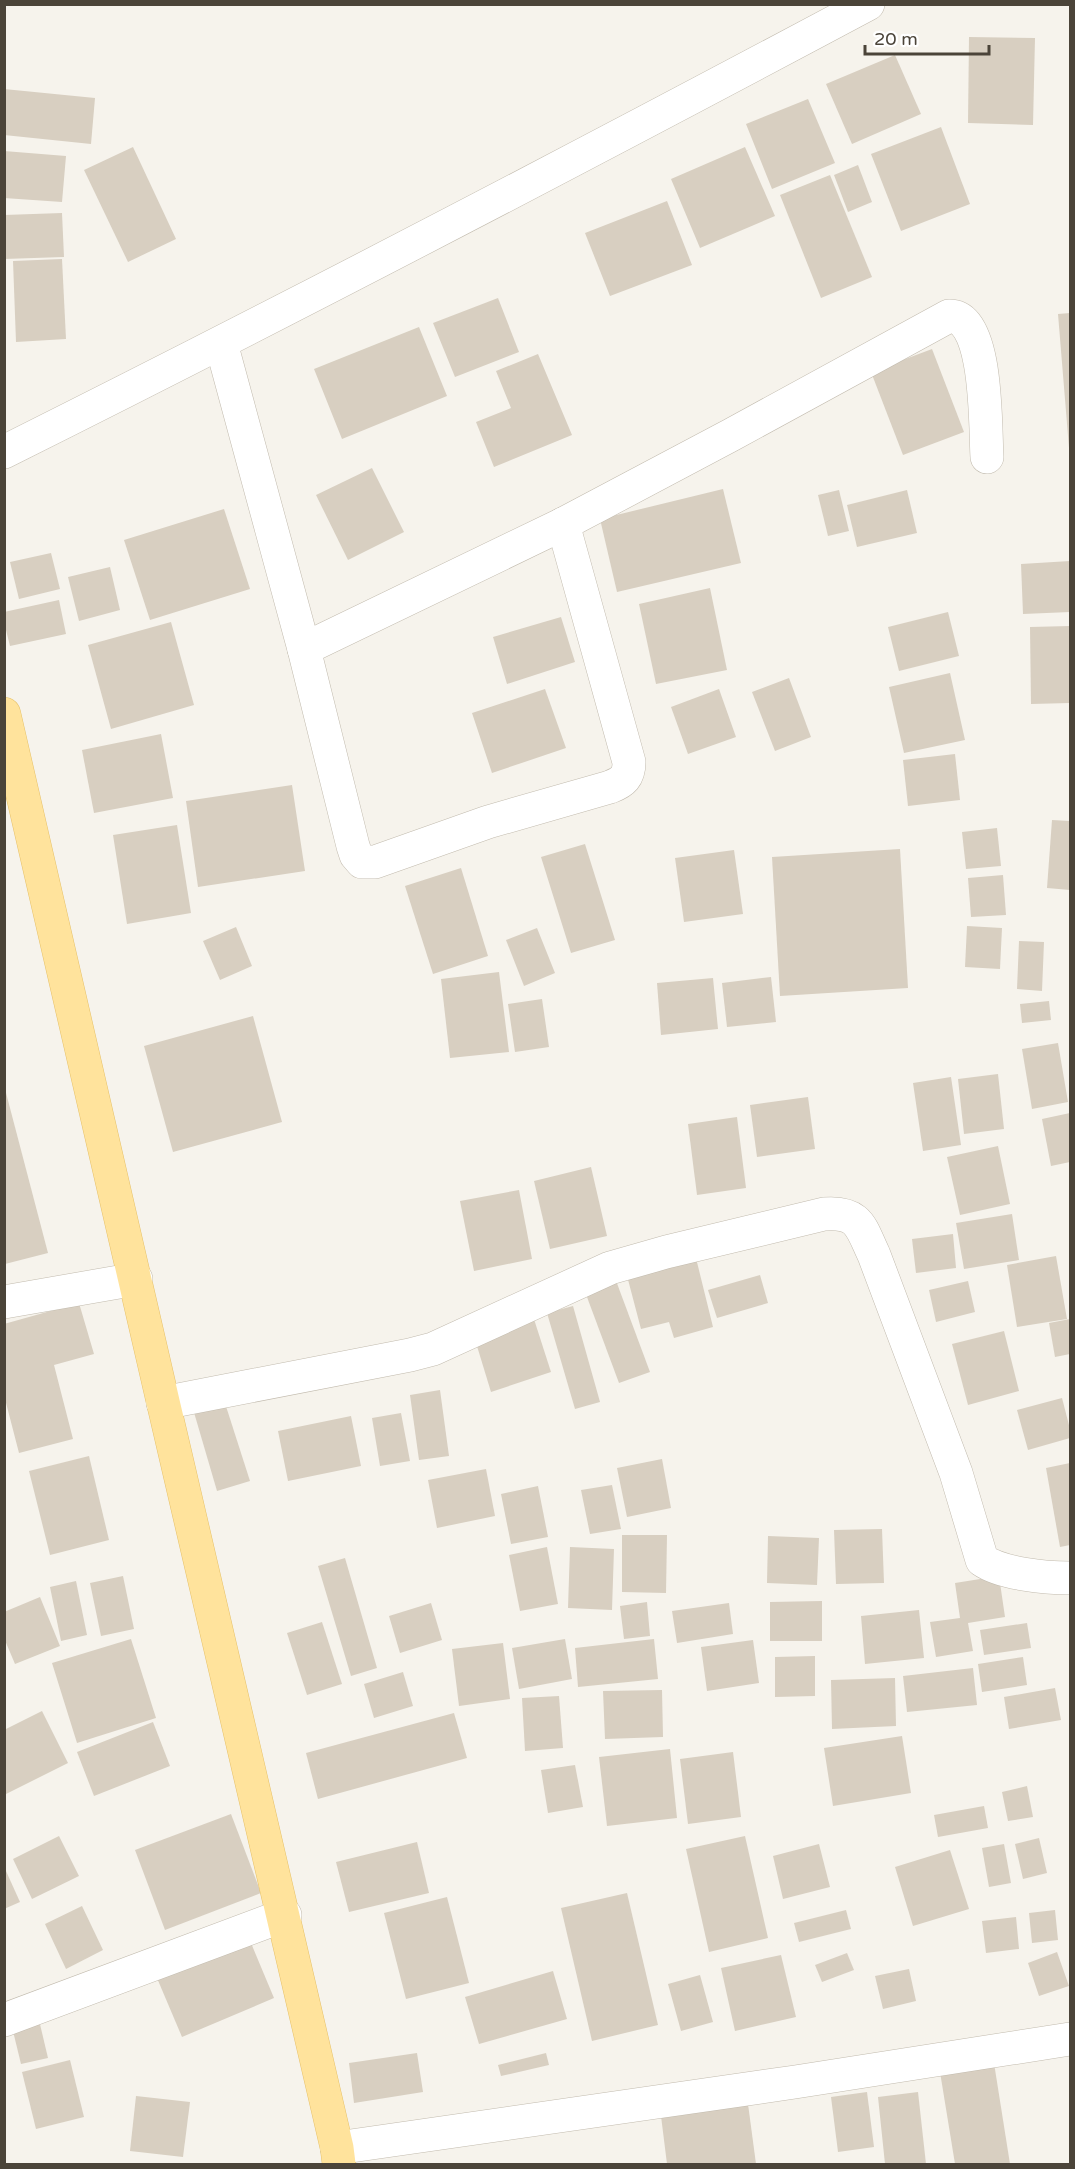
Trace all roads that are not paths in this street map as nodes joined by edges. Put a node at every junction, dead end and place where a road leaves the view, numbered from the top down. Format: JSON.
{"nodes":[{"id":1,"x":868,"y":4,"type":"edge"},
{"id":2,"x":221,"y":343,"type":"junction"},
{"id":3,"x":4,"y":452,"type":"edge"},
{"id":4,"x":987,"y":457,"type":"dead end"},
{"id":5,"x":563,"y":524,"type":"junction"},
{"id":6,"x":304,"y":649,"type":"junction"},
{"id":7,"x":4,"y":714,"type":"edge"},
{"id":8,"x":136,"y":1279,"type":"junction"},
{"id":9,"x":4,"y":1302,"type":"edge"},
{"id":10,"x":163,"y":1403,"type":"junction"},
{"id":11,"x":1071,"y":1578,"type":"edge"},
{"id":12,"x":285,"y":1915,"type":"junction"},
{"id":13,"x":4,"y":2020,"type":"edge"},
{"id":14,"x":1071,"y":2038,"type":"edge"},
{"id":15,"x":338,"y":2156,"type":"edge"}],
"edges":[{"from":1,"to":2,"type":"street"},
{"from":2,"to":3,"type":"street"},
{"from":2,"to":6,"type":"street"},
{"from":4,"to":5,"type":"street"},
{"from":5,"to":6,"type":"street"},
{"from":5,"to":6,"type":"street"},
{"from":7,"to":8,"type":"main road"},
{"from":8,"to":9,"type":"street"},
{"from":8,"to":10,"type":"main road"},
{"from":10,"to":11,"type":"street"},
{"from":10,"to":12,"type":"main road"},
{"from":12,"to":13,"type":"street"},
{"from":12,"to":15,"type":"main road"},
{"from":14,"to":15,"type":"street"}]}
